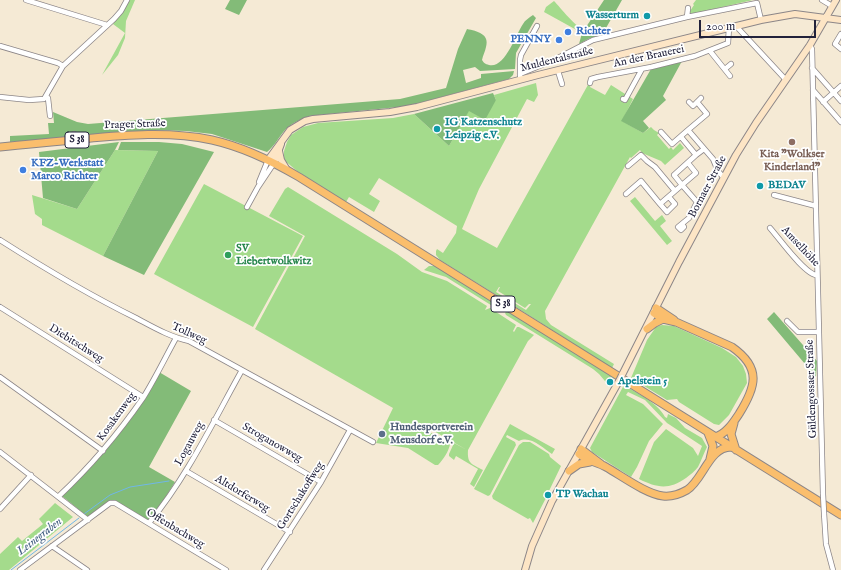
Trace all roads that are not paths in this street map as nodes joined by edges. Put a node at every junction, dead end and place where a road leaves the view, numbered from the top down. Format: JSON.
{"nodes":[{"id":1,"x":26,"y":0,"type":"edge"},
{"id":2,"x":127,"y":0,"type":"edge"},
{"id":3,"x":822,"y":0,"type":"edge"},
{"id":4,"x":836,"y":0,"type":"edge"},
{"id":5,"x":832,"y":6,"type":"junction"},
{"id":6,"x":688,"y":8,"type":"dead end"},
{"id":7,"x":687,"y":17,"type":"junction"},
{"id":8,"x":825,"y":17,"type":"junction"},
{"id":9,"x":761,"y":20,"type":"junction"},
{"id":10,"x":841,"y":20,"type":"edge"},
{"id":11,"x":107,"y":25,"type":"junction"},
{"id":12,"x":536,"y":26,"type":"dead end"},
{"id":13,"x":732,"y":27,"type":"junction"},
{"id":14,"x":841,"y":34,"type":"edge"},
{"id":15,"x":810,"y":45,"type":"junction"},
{"id":16,"x":0,"y":46,"type":"edge"},
{"id":17,"x":841,"y":49,"type":"edge"},
{"id":18,"x":710,"y":51,"type":"junction"},
{"id":19,"x":731,"y":64,"type":"dead end"},
{"id":20,"x":63,"y":66,"type":"junction"},
{"id":21,"x":812,"y":68,"type":"junction"},
{"id":22,"x":642,"y":69,"type":"junction"},
{"id":23,"x":725,"y":69,"type":"junction"},
{"id":24,"x":558,"y":71,"type":"junction"},
{"id":25,"x":730,"y":76,"type":"dead end"},
{"id":26,"x":520,"y":77,"type":"junction"},
{"id":27,"x":786,"y":80,"type":"junction"},
{"id":28,"x":591,"y":81,"type":"dead end"},
{"id":29,"x":562,"y":84,"type":"dead end"},
{"id":30,"x":841,"y":86,"type":"edge"},
{"id":31,"x":813,"y":90,"type":"junction"},
{"id":32,"x":834,"y":93,"type":"junction"},
{"id":33,"x":46,"y":96,"type":"junction"},
{"id":34,"x":0,"y":97,"type":"edge"},
{"id":35,"x":701,"y":98,"type":"dead end"},
{"id":36,"x":624,"y":99,"type":"dead end"},
{"id":37,"x":841,"y":101,"type":"edge"},
{"id":38,"x":689,"y":102,"type":"dead end"},
{"id":39,"x":697,"y":102,"type":"junction"},
{"id":40,"x":823,"y":102,"type":"junction"},
{"id":41,"x":50,"y":116,"type":"dead end"},
{"id":42,"x":841,"y":122,"type":"edge"},
{"id":43,"x":688,"y":130,"type":"junction"},
{"id":44,"x":661,"y":132,"type":"dead end"},
{"id":45,"x":680,"y":137,"type":"junction"},
{"id":46,"x":283,"y":138,"type":"junction"},
{"id":47,"x":0,"y":146,"type":"edge"},
{"id":48,"x":704,"y":148,"type":"junction"},
{"id":49,"x":279,"y":152,"type":"junction"},
{"id":50,"x":696,"y":155,"type":"junction"},
{"id":51,"x":271,"y":161,"type":"junction"},
{"id":52,"x":688,"y":163,"type":"junction"},
{"id":53,"x":628,"y":166,"type":"dead end"},
{"id":54,"x":287,"y":170,"type":"junction"},
{"id":55,"x":724,"y":178,"type":"junction"},
{"id":56,"x":682,"y":185,"type":"junction"},
{"id":57,"x":675,"y":191,"type":"junction"},
{"id":58,"x":626,"y":193,"type":"dead end"},
{"id":59,"x":774,"y":195,"type":"dead end"},
{"id":60,"x":669,"y":196,"type":"junction"},
{"id":61,"x":660,"y":204,"type":"junction"},
{"id":62,"x":816,"y":206,"type":"junction"},
{"id":63,"x":247,"y":207,"type":"dead end"},
{"id":64,"x":682,"y":224,"type":"dead end"},
{"id":65,"x":770,"y":228,"type":"dead end"},
{"id":66,"x":0,"y":240,"type":"edge"},
{"id":67,"x":817,"y":275,"type":"junction"},
{"id":68,"x":0,"y":307,"type":"edge"},
{"id":69,"x":655,"y":311,"type":"junction"},
{"id":70,"x":663,"y":319,"type":"junction"},
{"id":71,"x":787,"y":321,"type":"dead end"},
{"id":72,"x":676,"y":322,"type":"junction"},
{"id":73,"x":647,"y":329,"type":"junction"},
{"id":74,"x":819,"y":332,"type":"junction"},
{"id":75,"x":176,"y":338,"type":"junction"},
{"id":76,"x":242,"y":370,"type":"junction"},
{"id":77,"x":0,"y":377,"type":"edge"},
{"id":78,"x":143,"y":397,"type":"junction"},
{"id":79,"x":737,"y":417,"type":"junction"},
{"id":80,"x":214,"y":420,"type":"junction"},
{"id":81,"x":350,"y":430,"type":"junction"},
{"id":82,"x":708,"y":432,"type":"junction"},
{"id":83,"x":715,"y":437,"type":"junction"},
{"id":84,"x":373,"y":442,"type":"dead end"},
{"id":85,"x":734,"y":448,"type":"junction"},
{"id":86,"x":103,"y":451,"type":"junction"},
{"id":87,"x":0,"y":452,"type":"edge"},
{"id":88,"x":580,"y":452,"type":"junction"},
{"id":89,"x":590,"y":462,"type":"junction"},
{"id":90,"x":708,"y":463,"type":"junction"},
{"id":91,"x":604,"y":466,"type":"junction"},
{"id":92,"x":186,"y":471,"type":"junction"},
{"id":93,"x":569,"y":471,"type":"junction"},
{"id":94,"x":31,"y":476,"type":"junction"},
{"id":95,"x":321,"y":482,"type":"junction"},
{"id":96,"x":60,"y":496,"type":"junction"},
{"id":97,"x":0,"y":509,"type":"edge"},
{"id":98,"x":841,"y":515,"type":"edge"},
{"id":99,"x":88,"y":520,"type":"junction"},
{"id":100,"x":149,"y":523,"type":"junction"},
{"id":101,"x":290,"y":532,"type":"junction"},
{"id":102,"x":52,"y":546,"type":"junction"},
{"id":103,"x":20,"y":570,"type":"edge"},
{"id":104,"x":87,"y":570,"type":"edge"},
{"id":105,"x":226,"y":570,"type":"edge"},
{"id":106,"x":264,"y":570,"type":"edge"},
{"id":107,"x":525,"y":570,"type":"edge"},
{"id":108,"x":833,"y":570,"type":"edge"}],
"edges":[{"from":1,"to":11,"type":"street"},
{"from":2,"to":11,"type":"street"},
{"from":3,"to":5,"type":"street"},
{"from":4,"to":5,"type":"main road","name":"Bornaer Straße"},
{"from":5,"to":8,"type":"main road","name":"Bornaer Straße"},
{"from":6,"to":7,"type":"street"},
{"from":7,"to":9,"type":"street"},
{"from":7,"to":26,"type":"street"},
{"from":8,"to":9,"type":"main road","name":"Muldentalstraße"},
{"from":8,"to":10,"type":"main road","name":"Muldentalstraße"},
{"from":8,"to":15,"type":"main road","name":"Bornaer Straße"},
{"from":9,"to":13,"type":"main road","name":"Muldentalstraße"},
{"from":11,"to":20,"type":"street"},
{"from":12,"to":26,"type":"street"},
{"from":13,"to":18,"type":"street","name":"An der Brauerei"},
{"from":13,"to":24,"type":"main road","name":"Muldentalstraße"},
{"from":13,"to":27,"type":"street"},
{"from":14,"to":17,"type":"street"},
{"from":15,"to":21,"type":"street","name":"Güldengossaer Straße"},
{"from":15,"to":27,"type":"main road","name":"Bornaer Straße"},
{"from":16,"to":20,"type":"street"},
{"from":18,"to":22,"type":"street","name":"An der Brauerei"},
{"from":18,"to":23,"type":"street"},
{"from":19,"to":23,"type":"street"},
{"from":20,"to":33,"type":"street"},
{"from":21,"to":31,"type":"street","name":"Güldengossaer Straße"},
{"from":21,"to":32,"type":"street"},
{"from":22,"to":28,"type":"street","name":"An der Brauerei"},
{"from":22,"to":36,"type":"street"},
{"from":23,"to":25,"type":"street"},
{"from":24,"to":26,"type":"main road","name":"Muldentalstraße"},
{"from":24,"to":29,"type":"street"},
{"from":26,"to":46,"type":"main road","name":"Muldentalstraße"},
{"from":27,"to":55,"type":"main road","name":"Bornaer Straße"},
{"from":30,"to":32,"type":"street"},
{"from":31,"to":40,"type":"street"},
{"from":31,"to":62,"type":"street","name":"Güldengossaer Straße"},
{"from":32,"to":37,"type":"street"},
{"from":32,"to":40,"type":"street"},
{"from":33,"to":34,"type":"street"},
{"from":33,"to":41,"type":"street"},
{"from":35,"to":39,"type":"street"},
{"from":38,"to":39,"type":"street"},
{"from":39,"to":43,"type":"street"},
{"from":40,"to":42,"type":"street"},
{"from":43,"to":45,"type":"street"},
{"from":43,"to":48,"type":"street"},
{"from":44,"to":45,"type":"street"},
{"from":45,"to":50,"type":"street"},
{"from":46,"to":49,"type":"main road","name":"Muldentalstraße"},
{"from":46,"to":51,"type":"main road","name":"Muldentalstraße"},
{"from":47,"to":51,"type":"main road","name":"Prager Straße","number":"S 38"},
{"from":48,"to":50,"type":"street"},
{"from":48,"to":55,"type":"street"},
{"from":49,"to":51,"type":"main road","name":"Muldentalstraße"},
{"from":49,"to":54,"type":"main road"},
{"from":50,"to":52,"type":"street"},
{"from":51,"to":54,"type":"main road","number":"S 38"},
{"from":51,"to":63,"type":"street","name":"Muldentalstraße"},
{"from":52,"to":56,"type":"street"},
{"from":52,"to":56,"type":"street"},
{"from":53,"to":57,"type":"street"},
{"from":54,"to":82,"type":"main road","number":"S 38"},
{"from":55,"to":69,"type":"main road","name":"Bornaer Straße"},
{"from":56,"to":57,"type":"street"},
{"from":56,"to":64,"type":"street"},
{"from":57,"to":60,"type":"street"},
{"from":58,"to":61,"type":"street"},
{"from":59,"to":62,"type":"street"},
{"from":60,"to":61,"type":"street"},
{"from":60,"to":61,"type":"street"},
{"from":62,"to":67,"type":"street","name":"Güldengossaer Straße"},
{"from":65,"to":67,"type":"street","name":"Amselhöhe"},
{"from":66,"to":75,"type":"street","name":"Tollweg"},
{"from":67,"to":74,"type":"street","name":"Güldengossaer Straße"},
{"from":68,"to":78,"type":"street","name":"Diebitschweg"},
{"from":69,"to":70,"type":"main road"},
{"from":69,"to":72,"type":"main road"},
{"from":69,"to":73,"type":"main road","name":"Bornaer Straße"},
{"from":70,"to":72,"type":"main road"},
{"from":70,"to":73,"type":"main road"},
{"from":71,"to":74,"type":"street"},
{"from":72,"to":79,"type":"main road"},
{"from":73,"to":88,"type":"main road","name":"Bornaer Straße"},
{"from":74,"to":108,"type":"street","name":"Güldengossaer Straße","bridge":true},
{"from":75,"to":76,"type":"street","name":"Tollweg"},
{"from":75,"to":78,"type":"street","name":"Kosakenweg"},
{"from":76,"to":80,"type":"street","name":"Logauweg"},
{"from":76,"to":81,"type":"street","name":"Tollweg"},
{"from":77,"to":86,"type":"street"},
{"from":78,"to":86,"type":"street","name":"Kosakenweg"},
{"from":79,"to":83,"type":"main road"},
{"from":79,"to":85,"type":"main road"},
{"from":80,"to":92,"type":"street","name":"Logauweg"},
{"from":80,"to":95,"type":"street","name":"Stroganowweg"},
{"from":81,"to":84,"type":"street","name":"Tollweg"},
{"from":81,"to":95,"type":"street","name":"Gortschakoffweg"},
{"from":82,"to":83,"type":"main road","number":"S 38"},
{"from":82,"to":90,"type":"main road"},
{"from":83,"to":85,"type":"main road","number":"S 38"},
{"from":85,"to":90,"type":"main road"},
{"from":85,"to":98,"type":"main road","number":"S 38"},
{"from":86,"to":96,"type":"street","name":"Kosakenweg"},
{"from":87,"to":94,"type":"street"},
{"from":88,"to":89,"type":"main road"},
{"from":88,"to":91,"type":"main road"},
{"from":88,"to":93,"type":"main road","name":"Bornaer Straße"},
{"from":89,"to":91,"type":"main road"},
{"from":89,"to":93,"type":"main road"},
{"from":90,"to":91,"type":"main road"},
{"from":92,"to":100,"type":"street","name":"Logauweg"},
{"from":92,"to":101,"type":"street","name":"Altdorferweg"},
{"from":93,"to":107,"type":"main road","name":"Bornaer Straße"},
{"from":94,"to":96,"type":"street"},
{"from":94,"to":97,"type":"street"},
{"from":95,"to":101,"type":"street","name":"Gortschakoffweg"},
{"from":96,"to":99,"type":"street"},
{"from":99,"to":100,"type":"street","name":"Offenbachweg"},
{"from":99,"to":102,"type":"street"},
{"from":100,"to":105,"type":"street","name":"Offenbachweg"},
{"from":101,"to":106,"type":"street","name":"Gortschakoffweg"},
{"from":102,"to":103,"type":"street"},
{"from":102,"to":104,"type":"street"}]}
